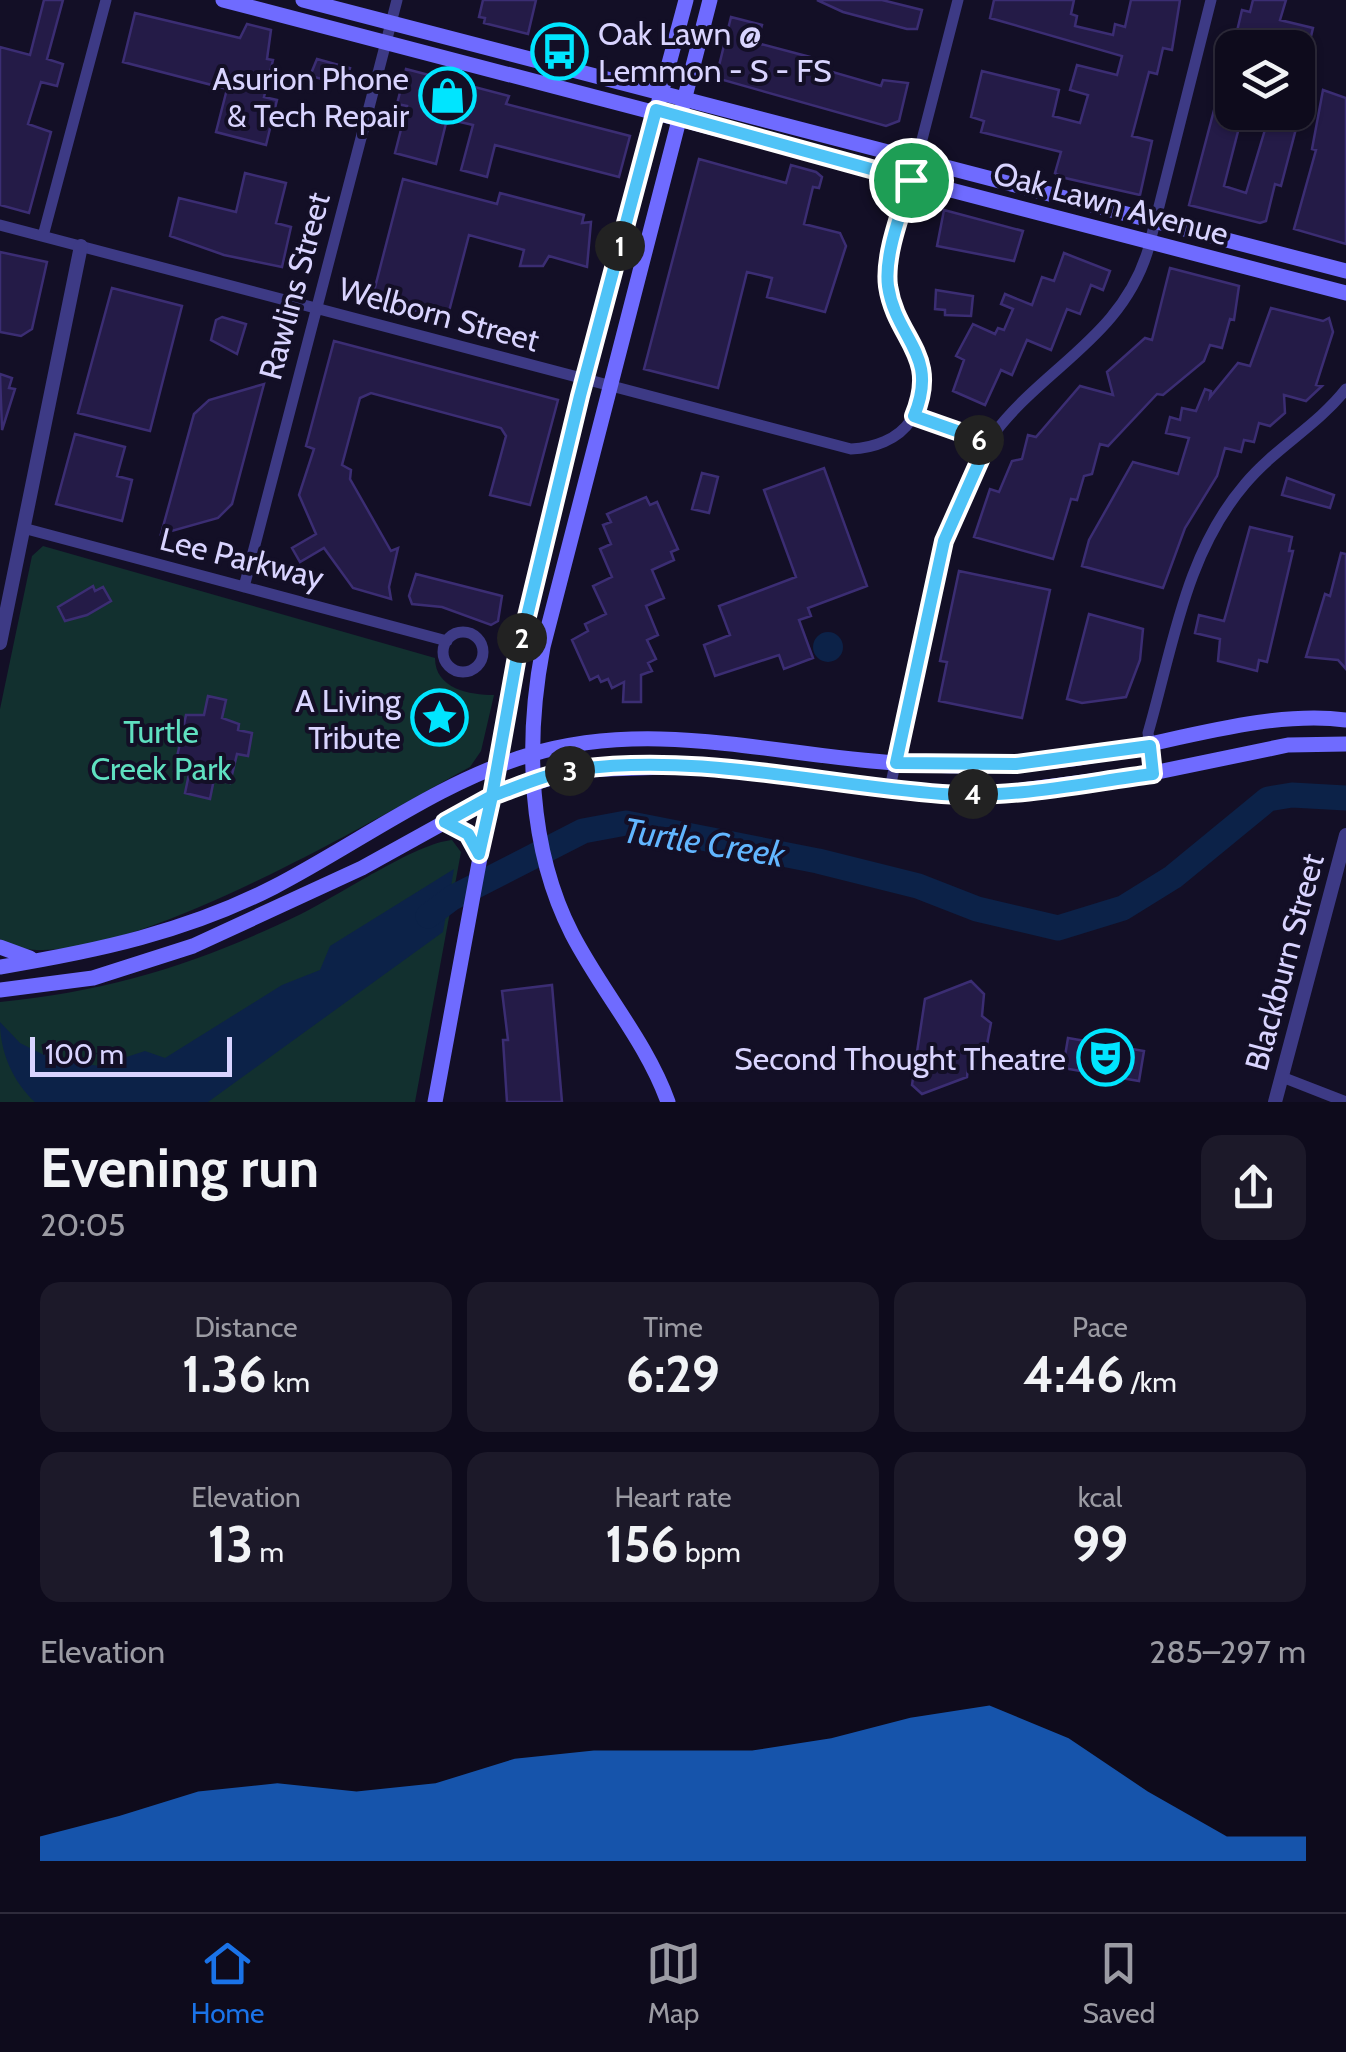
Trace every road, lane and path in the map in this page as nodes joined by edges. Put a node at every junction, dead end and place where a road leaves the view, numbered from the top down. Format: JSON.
{"nodes":[{"id":1,"x":106,"y":0,"type":"edge"},
{"id":2,"x":223,"y":0,"type":"edge"},
{"id":3,"x":303,"y":0,"type":"edge"},
{"id":4,"x":397,"y":0,"type":"edge"},
{"id":5,"x":686,"y":0,"type":"edge"},
{"id":6,"x":710,"y":0,"type":"edge"},
{"id":7,"x":958,"y":0,"type":"edge"},
{"id":8,"x":1212,"y":0,"type":"edge"},
{"id":9,"x":391,"y":23,"type":"junction"},
{"id":10,"x":387,"y":41,"type":"junction"},
{"id":11,"x":662,"y":91,"type":"junction"},
{"id":12,"x":684,"y":97,"type":"junction"},
{"id":13,"x":656,"y":110,"type":"junction"},
{"id":14,"x":679,"y":117,"type":"junction"},
{"id":15,"x":917,"y":159,"type":"junction"},
{"id":16,"x":911,"y":180,"type":"junction"},
{"id":17,"x":1154,"y":222,"type":"junction"},
{"id":18,"x":0,"y":226,"type":"edge"},
{"id":19,"x":42,"y":236,"type":"junction"},
{"id":20,"x":1150,"y":242,"type":"junction"},
{"id":21,"x":81,"y":246,"type":"junction"},
{"id":22,"x":1346,"y":271,"type":"edge"},
{"id":23,"x":1346,"y":293,"type":"edge"},
{"id":24,"x":316,"y":310,"type":"junction"},
{"id":25,"x":584,"y":380,"type":"junction"},
{"id":26,"x":610,"y":388,"type":"junction"},
{"id":27,"x":1346,"y":390,"type":"edge"},
{"id":28,"x":914,"y":416,"type":"junction"},
{"id":29,"x":988,"y":442,"type":"junction"},
{"id":30,"x":23,"y":528,"type":"junction"},
{"id":31,"x":6,"y":586,"type":"edge"},
{"id":32,"x":244,"y":586,"type":"junction"},
{"id":33,"x":447,"y":642,"type":"dead end"},
{"id":34,"x":0,"y":643,"type":"edge"},
{"id":35,"x":1346,"y":720,"type":"edge"},
{"id":36,"x":734,"y":743,"type":"junction"},
{"id":37,"x":1346,"y":744,"type":"edge"},
{"id":38,"x":1150,"y":746,"type":"junction"},
{"id":39,"x":532,"y":754,"type":"junction"},
{"id":40,"x":896,"y":763,"type":"junction"},
{"id":41,"x":498,"y":766,"type":"junction"},
{"id":42,"x":732,"y":769,"type":"junction"},
{"id":43,"x":1153,"y":774,"type":"junction"},
{"id":44,"x":534,"y":782,"type":"junction"},
{"id":45,"x":890,"y":788,"type":"junction"},
{"id":46,"x":492,"y":796,"type":"junction"},
{"id":47,"x":445,"y":822,"type":"junction"},
{"id":48,"x":1344,"y":843,"type":"edge"},
{"id":49,"x":479,"y":844,"type":"junction"},
{"id":50,"x":0,"y":947,"type":"edge"},
{"id":51,"x":49,"y":959,"type":"junction"},
{"id":52,"x":0,"y":967,"type":"edge"},
{"id":53,"x":0,"y":990,"type":"edge"},
{"id":54,"x":1282,"y":1076,"type":"junction"},
{"id":55,"x":435,"y":1102,"type":"edge"},
{"id":56,"x":668,"y":1102,"type":"edge"},
{"id":57,"x":1275,"y":1102,"type":"edge"},
{"id":58,"x":1346,"y":1102,"type":"edge"}],
"edges":[{"from":1,"to":19,"type":"street"},
{"from":2,"to":10,"type":"main road","name":"Oak Lawn Avenue"},
{"from":3,"to":9,"type":"main road","name":"Oak Lawn Avenue"},
{"from":4,"to":9,"type":"street","name":"Rawlins Street"},
{"from":5,"to":11,"type":"main road"},
{"from":6,"to":12,"type":"main road"},
{"from":7,"to":15,"type":"street"},
{"from":8,"to":17,"type":"street"},
{"from":9,"to":10,"type":"street","name":"Rawlins Street"},
{"from":9,"to":11,"type":"main road","name":"Oak Lawn Avenue"},
{"from":10,"to":13,"type":"main road","name":"Oak Lawn Avenue"},
{"from":10,"to":24,"type":"street","name":"Rawlins Street"},
{"from":11,"to":12,"type":"main road","name":"Oak Lawn Avenue"},
{"from":11,"to":13,"type":"main road"},
{"from":12,"to":14,"type":"main road"},
{"from":12,"to":15,"type":"main road","name":"Oak Lawn Avenue"},
{"from":13,"to":14,"type":"main road","name":"Oak Lawn Avenue"},
{"from":13,"to":25,"type":"main road"},
{"from":14,"to":16,"type":"main road","name":"Oak Lawn Avenue"},
{"from":14,"to":26,"type":"main road"},
{"from":15,"to":16,"type":"main road"},
{"from":15,"to":17,"type":"main road","name":"Oak Lawn Avenue"},
{"from":16,"to":20,"type":"main road","name":"Oak Lawn Avenue"},
{"from":16,"to":28,"type":"street"},
{"from":17,"to":20,"type":"street"},
{"from":17,"to":22,"type":"main road","name":"Oak Lawn Avenue"},
{"from":18,"to":19,"type":"street","name":"Welborn Street"},
{"from":19,"to":21,"type":"street","name":"Welborn Street"},
{"from":20,"to":23,"type":"main road","name":"Oak Lawn Avenue"},
{"from":20,"to":29,"type":"street"},
{"from":21,"to":24,"type":"street","name":"Welborn Street"},
{"from":21,"to":30,"type":"street"},
{"from":24,"to":25,"type":"street","name":"Welborn Street"},
{"from":24,"to":32,"type":"street","name":"Rawlins Street"},
{"from":25,"to":26,"type":"street","name":"Welborn Street"},
{"from":25,"to":41,"type":"main road"},
{"from":26,"to":28,"type":"street","name":"Welborn Street"},
{"from":26,"to":39,"type":"main road"},
{"from":27,"to":38,"type":"street"},
{"from":28,"to":29,"type":"street"},
{"from":29,"to":40,"type":"street"},
{"from":30,"to":31,"type":"street"},
{"from":30,"to":32,"type":"street","name":"Lee Parkway"},
{"from":31,"to":34,"type":"street"},
{"from":32,"to":33,"type":"street","name":"Lee Parkway"},
{"from":35,"to":38,"type":"main road"},
{"from":36,"to":39,"type":"main road"},
{"from":36,"to":40,"type":"main road"},
{"from":36,"to":42,"type":"main road"},
{"from":37,"to":43,"type":"main road"},
{"from":38,"to":40,"type":"main road"},
{"from":38,"to":43,"type":"main road"},
{"from":39,"to":41,"type":"main road"},
{"from":39,"to":44,"type":"main road"},
{"from":40,"to":45,"type":"street"},
{"from":41,"to":46,"type":"main road"},
{"from":41,"to":51,"type":"main road"},
{"from":42,"to":44,"type":"main road"},
{"from":42,"to":45,"type":"main road"},
{"from":43,"to":45,"type":"main road"},
{"from":44,"to":46,"type":"main road"},
{"from":44,"to":56,"type":"main road"},
{"from":46,"to":47,"type":"main road"},
{"from":46,"to":49,"type":"main road"},
{"from":47,"to":49,"type":"main road"},
{"from":47,"to":53,"type":"main road"},
{"from":48,"to":54,"type":"street","name":"Blackburn Street"},
{"from":49,"to":55,"type":"main road"},
{"from":50,"to":51,"type":"main road"},
{"from":51,"to":52,"type":"main road"},
{"from":54,"to":57,"type":"street","name":"Blackburn Street"},
{"from":54,"to":58,"type":"street"}]}
